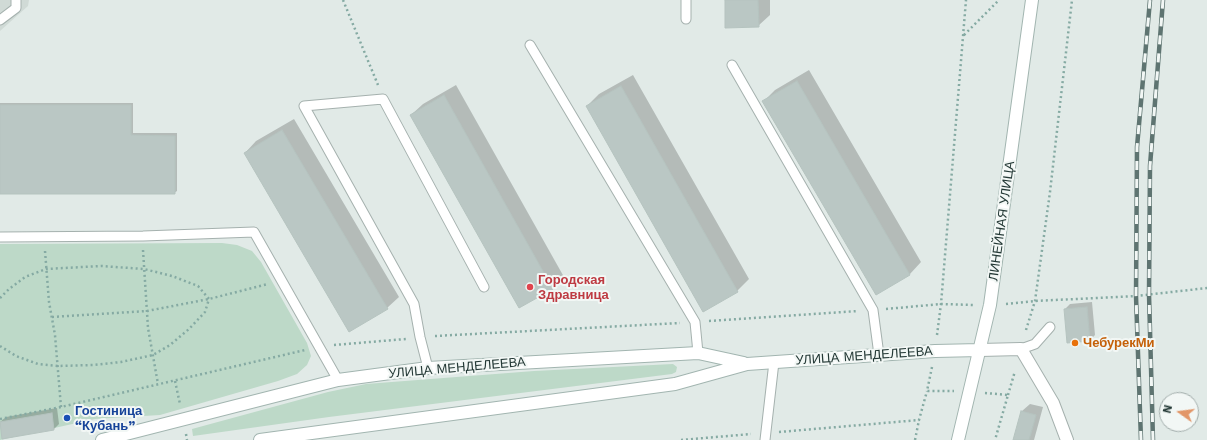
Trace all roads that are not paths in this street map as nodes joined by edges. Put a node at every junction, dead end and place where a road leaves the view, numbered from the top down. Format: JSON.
{"nodes":[{"id":1,"x":16,"y":0,"type":"edge"},
{"id":2,"x":686,"y":0,"type":"edge"},
{"id":3,"x":1032,"y":0,"type":"edge"},
{"id":4,"x":686,"y":19,"type":"dead end"},
{"id":5,"x":0,"y":20,"type":"edge"},
{"id":6,"x":530,"y":44,"type":"dead end"},
{"id":7,"x":732,"y":65,"type":"dead end"},
{"id":8,"x":0,"y":237,"type":"edge"},
{"id":9,"x":484,"y":287,"type":"dead end"},
{"id":10,"x":1050,"y":327,"type":"dead end"},
{"id":11,"x":1021,"y":349,"type":"junction"},
{"id":12,"x":980,"y":350,"type":"junction"},
{"id":13,"x":698,"y":353,"type":"junction"},
{"id":14,"x":879,"y":355,"type":"junction"},
{"id":15,"x":774,"y":362,"type":"junction"},
{"id":16,"x":747,"y":364,"type":"junction"},
{"id":17,"x":428,"y":368,"type":"junction"},
{"id":18,"x":338,"y":380,"type":"junction"},
{"id":19,"x":766,"y":436,"type":"edge"},
{"id":20,"x":102,"y":440,"type":"edge"},
{"id":21,"x":260,"y":440,"type":"edge"},
{"id":22,"x":958,"y":440,"type":"edge"},
{"id":23,"x":1067,"y":440,"type":"edge"}],
"edges":[{"from":1,"to":5,"type":"lane"},
{"from":2,"to":4,"type":"lane"},
{"from":3,"to":12,"type":"main road","name":"ЛИНЕЙНАЯ УЛИЦА"},
{"from":6,"to":13,"type":"lane"},
{"from":7,"to":14,"type":"lane"},
{"from":8,"to":18,"type":"lane"},
{"from":9,"to":17,"type":"lane"},
{"from":10,"to":11,"type":"lane"},
{"from":11,"to":12,"type":"main road","name":"УЛИЦА МЕНДЕЛЕЕВА"},
{"from":11,"to":23,"type":"main road"},
{"from":12,"to":14,"type":"main road","name":"УЛИЦА МЕНДЕЛЕЕВА"},
{"from":12,"to":22,"type":"main road","name":"ЛИНЕЙНАЯ УЛИЦА"},
{"from":13,"to":16,"type":"main road","name":"УЛИЦА МЕНДЕЛЕЕВА"},
{"from":13,"to":17,"type":"main road","name":"УЛИЦА МЕНДЕЛЕЕВА"},
{"from":14,"to":15,"type":"main road","name":"УЛИЦА МЕНДЕЛЕЕВА"},
{"from":15,"to":16,"type":"main road","name":"УЛИЦА МЕНДЕЛЕЕВА"},
{"from":15,"to":19,"type":"lane"},
{"from":16,"to":21,"type":"main road","name":"УЛИЦА МЕНДЕЛЕЕВА"},
{"from":17,"to":18,"type":"main road","name":"УЛИЦА МЕНДЕЛЕЕВА"},
{"from":18,"to":20,"type":"main road","name":"УЛИЦА МЕНДЕЛЕЕВА"}]}
